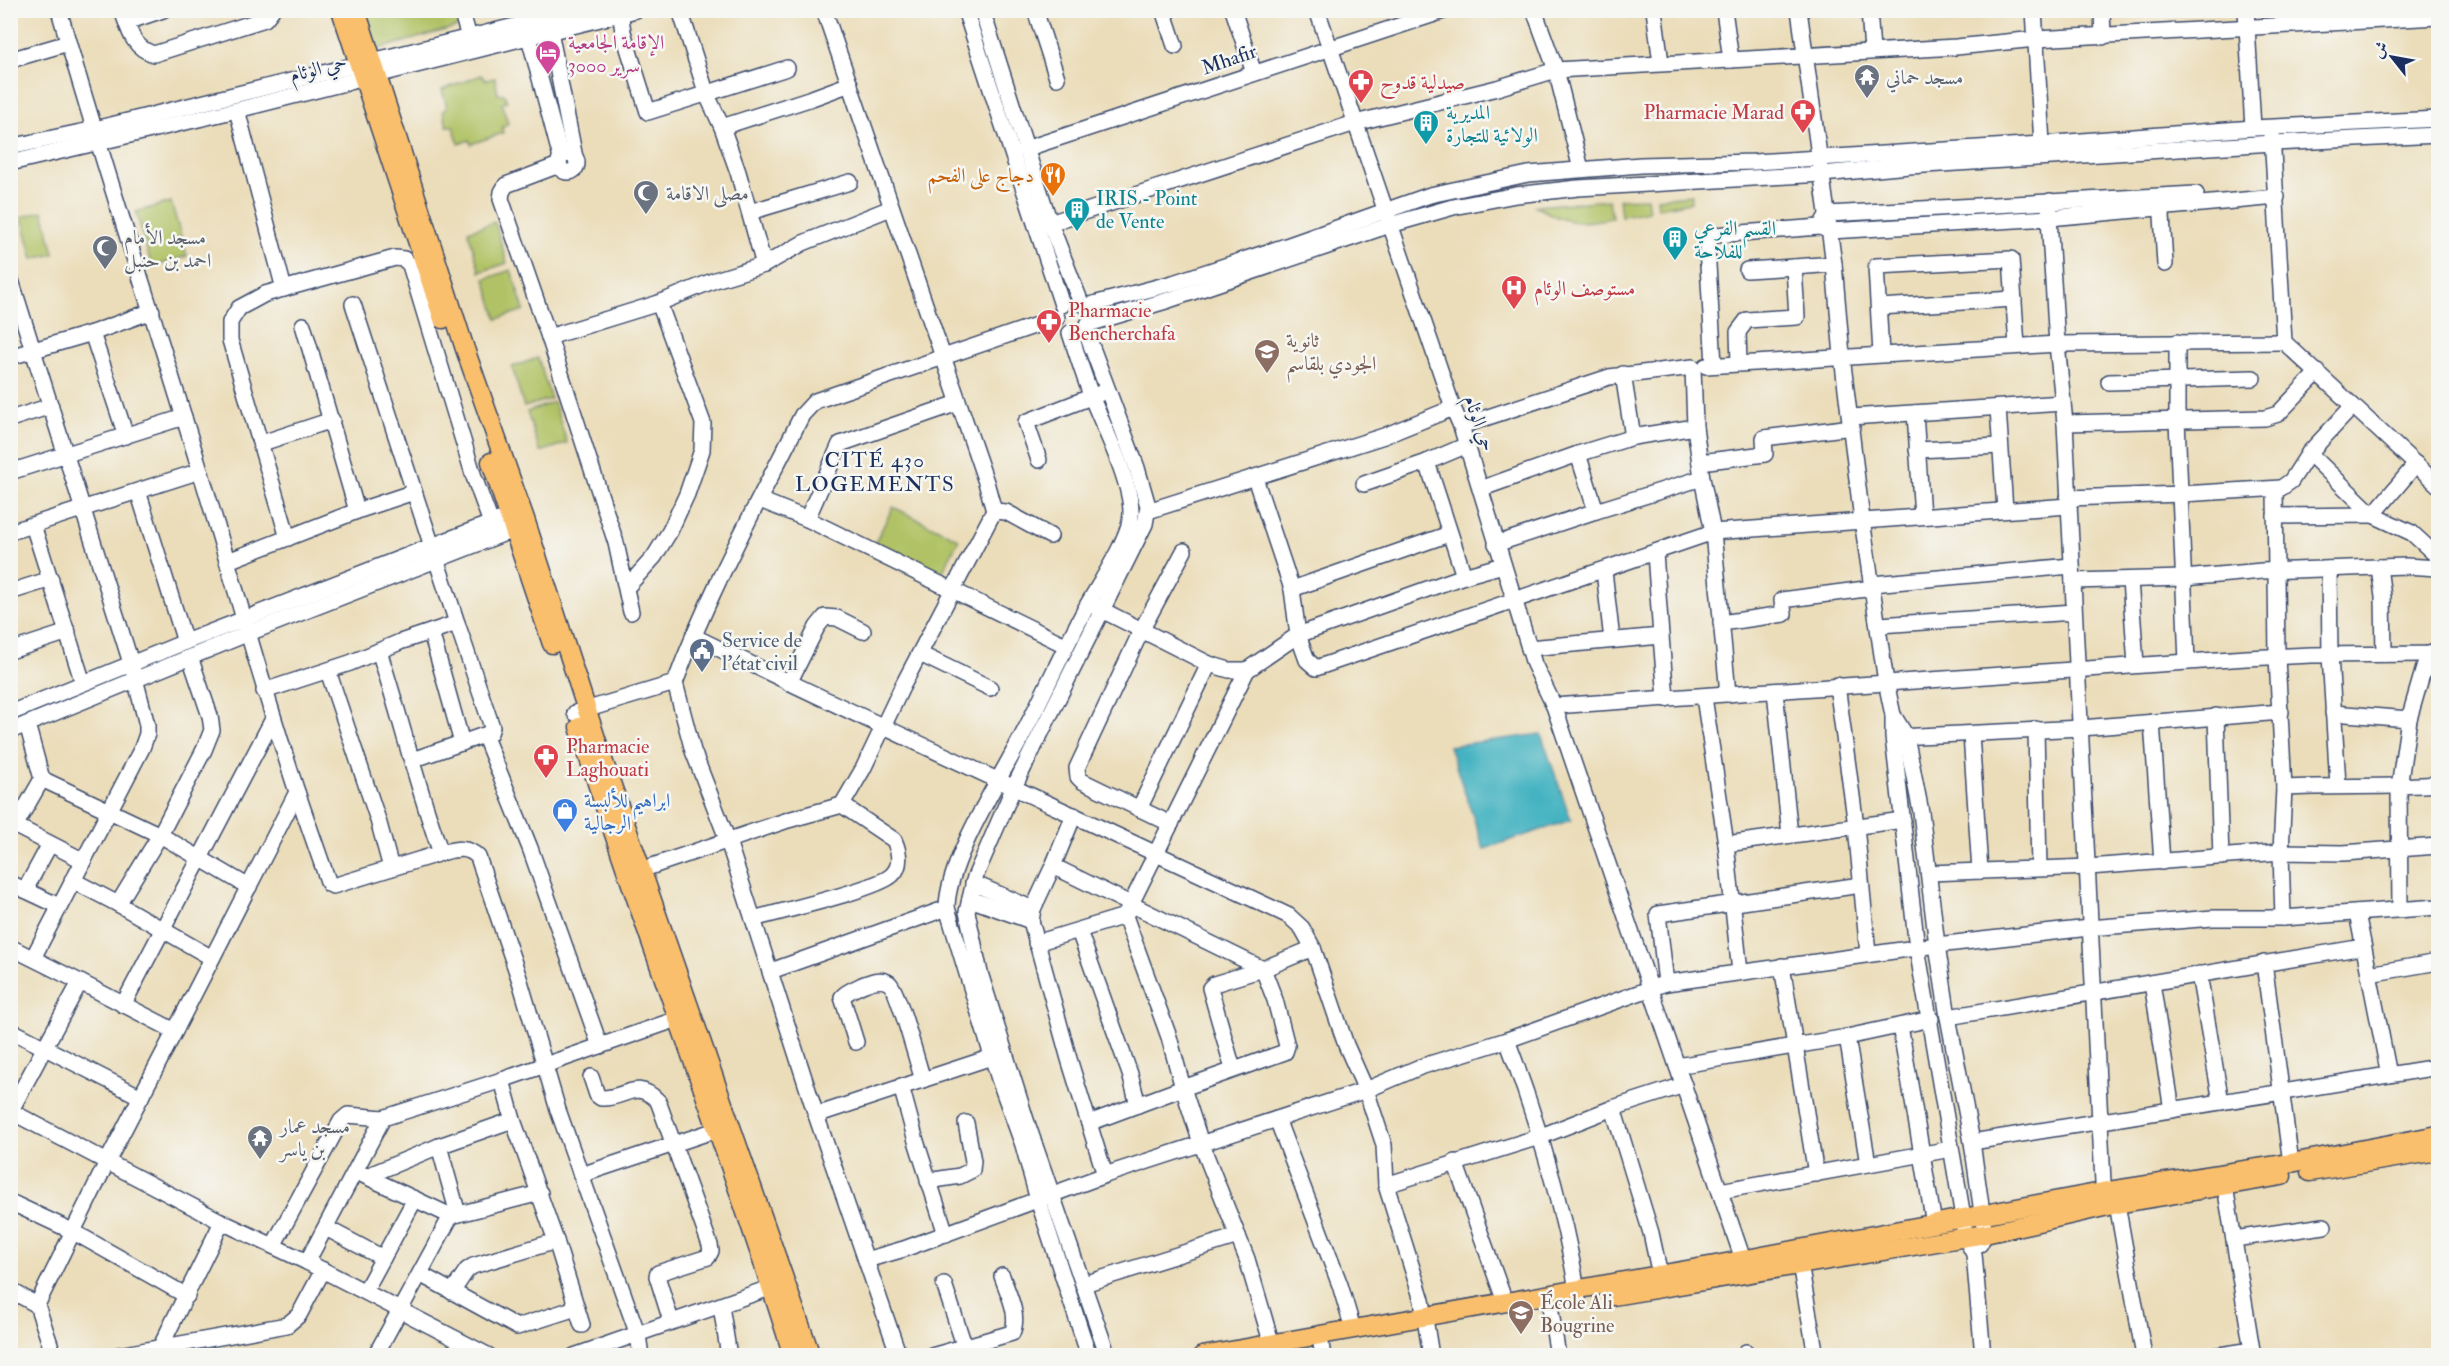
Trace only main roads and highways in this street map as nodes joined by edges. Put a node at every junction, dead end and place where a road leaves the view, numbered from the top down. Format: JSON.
{"nodes":[{"id":1,"x":341,"y":10,"type":"edge"},
{"id":2,"x":356,"y":10,"type":"edge"},
{"id":3,"x":368,"y":70,"type":"junction"},
{"id":4,"x":2439,"y":1135,"type":"edge"},
{"id":5,"x":2439,"y":1151,"type":"edge"},
{"id":6,"x":2108,"y":1201,"type":"junction"},
{"id":7,"x":1745,"y":1266,"type":"junction"},
{"id":8,"x":778,"y":1285,"type":"junction"},
{"id":9,"x":1578,"y":1296,"type":"junction"},
{"id":10,"x":1425,"y":1321,"type":"junction"},
{"id":11,"x":1274,"y":1348,"type":"junction"},
{"id":12,"x":1322,"y":1350,"type":"edge"},
{"id":13,"x":793,"y":1356,"type":"edge"},
{"id":14,"x":811,"y":1356,"type":"edge"},
{"id":15,"x":1202,"y":1356,"type":"edge"},
{"id":16,"x":1256,"y":1356,"type":"edge"}],
"edges":[{"from":1,"to":3,"type":"main road"},
{"from":2,"to":3,"type":"main road"},
{"from":3,"to":8,"type":"main road"},
{"from":4,"to":6,"type":"main road"},
{"from":5,"to":6,"type":"main road"},
{"from":6,"to":7,"type":"main road"},
{"from":6,"to":7,"type":"main road"},
{"from":7,"to":9,"type":"main road"},
{"from":7,"to":9,"type":"main road"},
{"from":8,"to":13,"type":"main road"},
{"from":8,"to":14,"type":"main road"},
{"from":9,"to":10,"type":"main road"},
{"from":9,"to":10,"type":"main road"},
{"from":10,"to":11,"type":"main road"},
{"from":10,"to":12,"type":"main road"},
{"from":11,"to":12,"type":"main road"},
{"from":11,"to":15,"type":"main road"},
{"from":11,"to":16,"type":"main road"}]}
